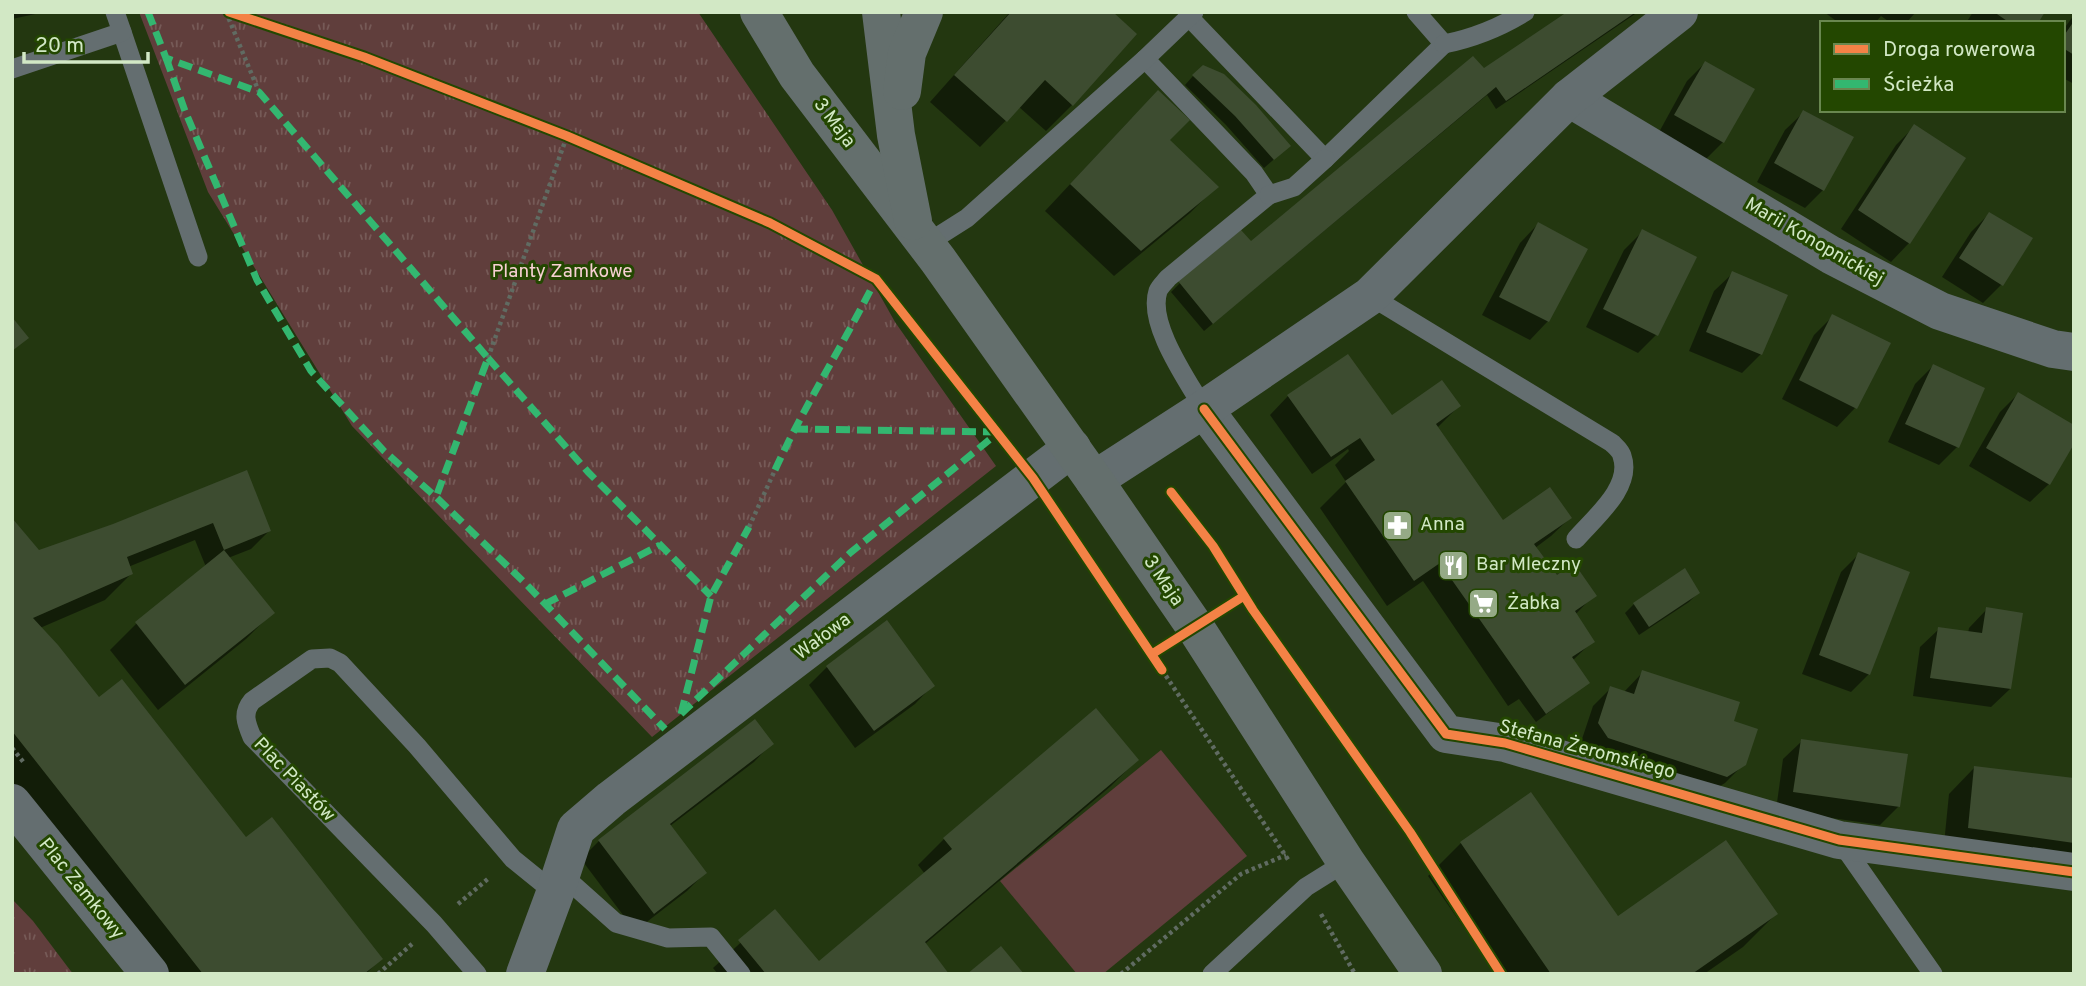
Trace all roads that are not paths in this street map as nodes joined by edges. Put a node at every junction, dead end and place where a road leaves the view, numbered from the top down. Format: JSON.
{"nodes":[{"id":1,"x":115,"y":12,"type":"edge"},
{"id":2,"x":759,"y":12,"type":"edge"},
{"id":3,"x":881,"y":12,"type":"edge"},
{"id":4,"x":924,"y":12,"type":"edge"},
{"id":5,"x":1416,"y":12,"type":"edge"},
{"id":6,"x":1525,"y":12,"type":"edge"},
{"id":7,"x":1679,"y":12,"type":"edge"},
{"id":8,"x":1191,"y":15,"type":"edge"},
{"id":9,"x":122,"y":32,"type":"junction"},
{"id":10,"x":1444,"y":44,"type":"junction"},
{"id":11,"x":1145,"y":59,"type":"junction"},
{"id":12,"x":12,"y":69,"type":"edge"},
{"id":13,"x":1569,"y":98,"type":"junction"},
{"id":14,"x":896,"y":135,"type":"junction"},
{"id":15,"x":1325,"y":159,"type":"junction"},
{"id":16,"x":1269,"y":195,"type":"junction"},
{"id":17,"x":920,"y":237,"type":"junction"},
{"id":18,"x":198,"y":257,"type":"dead end"},
{"id":19,"x":1370,"y":296,"type":"junction"},
{"id":20,"x":2074,"y":352,"type":"edge"},
{"id":21,"x":1204,"y":409,"type":"junction"},
{"id":22,"x":1072,"y":448,"type":"junction"},
{"id":23,"x":1094,"y":480,"type":"junction"},
{"id":24,"x":1576,"y":539,"type":"dead end"},
{"id":25,"x":12,"y":803,"type":"edge"},
{"id":26,"x":1839,"y":840,"type":"junction"},
{"id":27,"x":1346,"y":862,"type":"junction"},
{"id":28,"x":2074,"y":872,"type":"edge"},
{"id":29,"x":558,"y":883,"type":"junction"},
{"id":30,"x":150,"y":974,"type":"edge"},
{"id":31,"x":477,"y":974,"type":"edge"},
{"id":32,"x":525,"y":974,"type":"edge"},
{"id":33,"x":741,"y":974,"type":"edge"},
{"id":34,"x":1212,"y":974,"type":"edge"},
{"id":35,"x":1423,"y":974,"type":"edge"},
{"id":36,"x":1933,"y":974,"type":"edge"}],
"edges":[{"from":1,"to":9,"type":"lane"},
{"from":2,"to":17,"type":"main road","name":"3 Maja"},
{"from":3,"to":14,"type":"main road","name":"3 Maja"},
{"from":4,"to":14,"type":"main road"},
{"from":5,"to":10,"type":"lane"},
{"from":6,"to":10,"type":"lane"},
{"from":7,"to":13,"type":"street"},
{"from":8,"to":11,"type":"lane"},
{"from":8,"to":15,"type":"lane"},
{"from":9,"to":12,"type":"lane"},
{"from":9,"to":18,"type":"lane"},
{"from":10,"to":15,"type":"lane"},
{"from":11,"to":16,"type":"lane"},
{"from":11,"to":17,"type":"lane"},
{"from":13,"to":19,"type":"street"},
{"from":13,"to":20,"type":"street","name":"Marii Konopnickiej"},
{"from":14,"to":17,"type":"main road","name":"3 Maja"},
{"from":15,"to":16,"type":"lane"},
{"from":16,"to":21,"type":"lane"},
{"from":17,"to":22,"type":"main road","name":"3 Maja"},
{"from":19,"to":21,"type":"street"},
{"from":19,"to":24,"type":"lane"},
{"from":21,"to":23,"type":"street"},
{"from":21,"to":26,"type":"street","name":"Stefana Żeromskiego"},
{"from":22,"to":23,"type":"main road","name":"3 Maja"},
{"from":22,"to":29,"type":"street","name":"Wałowa"},
{"from":23,"to":27,"type":"main road","name":"3 Maja"},
{"from":25,"to":30,"type":"street","name":"Plac Zamkowy"},
{"from":26,"to":28,"type":"street","name":"Stefana Żeromskiego"},
{"from":26,"to":36,"type":"lane"},
{"from":27,"to":34,"type":"lane"},
{"from":27,"to":35,"type":"main road","name":"3 Maja"},
{"from":29,"to":31,"type":"lane","name":"Plac Piastów"},
{"from":29,"to":32,"type":"street"},
{"from":29,"to":33,"type":"lane","name":"Plac Piastów"}]}
